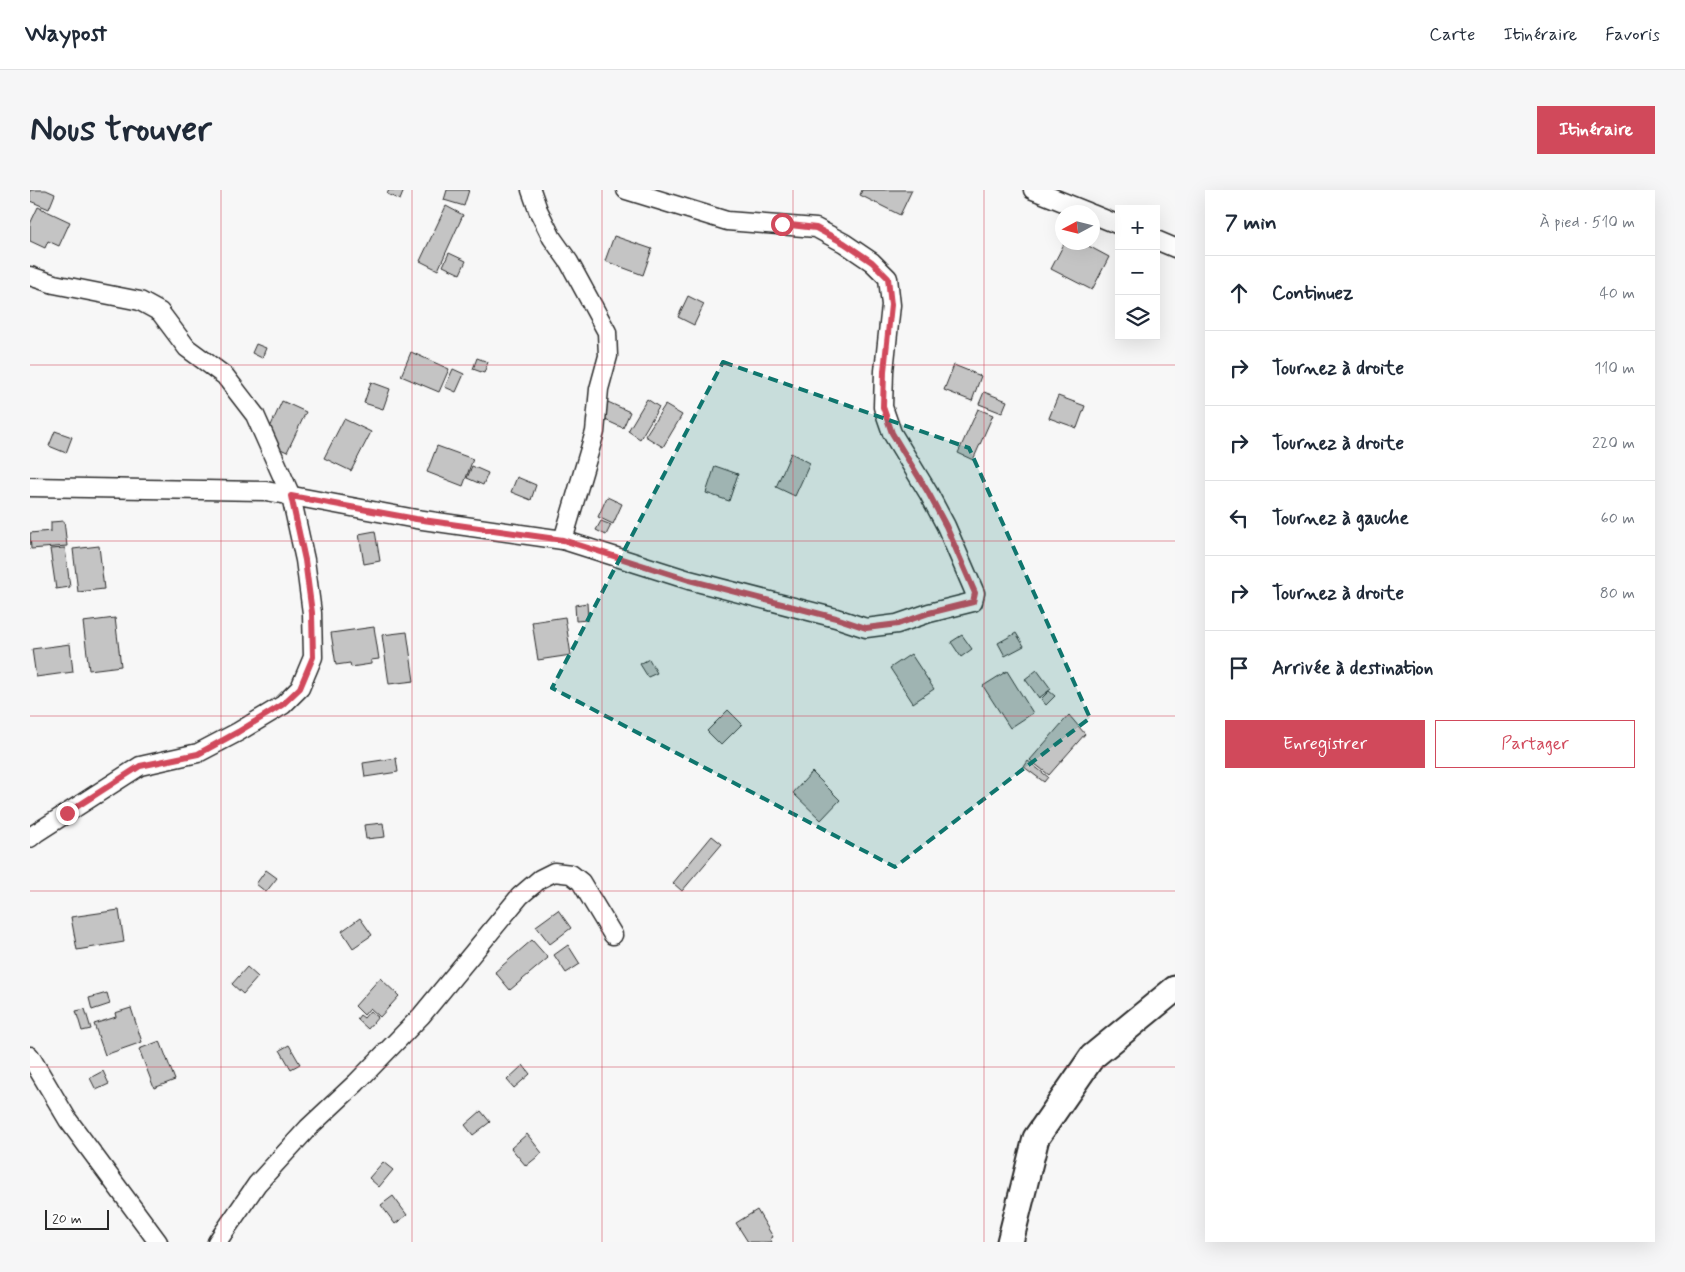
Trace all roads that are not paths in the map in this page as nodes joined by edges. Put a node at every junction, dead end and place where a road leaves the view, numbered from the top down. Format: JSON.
{"nodes":[{"id":1,"x":531,"y":190,"type":"edge"},
{"id":2,"x":626,"y":190,"type":"edge"},
{"id":3,"x":1033,"y":190,"type":"edge"},
{"id":4,"x":1070,"y":205,"type":"edge"},
{"id":5,"x":1100,"y":217,"type":"edge"},
{"id":6,"x":1115,"y":223,"type":"edge"},
{"id":7,"x":1160,"y":242,"type":"edge"},
{"id":8,"x":1175,"y":248,"type":"edge"},
{"id":9,"x":30,"y":276,"type":"edge"},
{"id":10,"x":30,"y":487,"type":"edge"},
{"id":11,"x":291,"y":496,"type":"junction"},
{"id":12,"x":563,"y":540,"type":"junction"},
{"id":13,"x":30,"y":838,"type":"edge"},
{"id":14,"x":613,"y":935,"type":"dead end"},
{"id":15,"x":1175,"y":989,"type":"edge"},
{"id":16,"x":30,"y":1056,"type":"edge"},
{"id":17,"x":158,"y":1242,"type":"edge"},
{"id":18,"x":217,"y":1242,"type":"edge"},
{"id":19,"x":1010,"y":1242,"type":"edge"}],
"edges":[{"from":1,"to":12,"type":"street"},
{"from":2,"to":12,"type":"street"},
{"from":3,"to":4,"type":"street"},
{"from":5,"to":6,"type":"street"},
{"from":7,"to":8,"type":"street"},
{"from":9,"to":11,"type":"street"},
{"from":10,"to":11,"type":"street"},
{"from":11,"to":12,"type":"street"},
{"from":11,"to":13,"type":"street"},
{"from":14,"to":18,"type":"street"},
{"from":15,"to":19,"type":"street"},
{"from":16,"to":17,"type":"street"}]}
